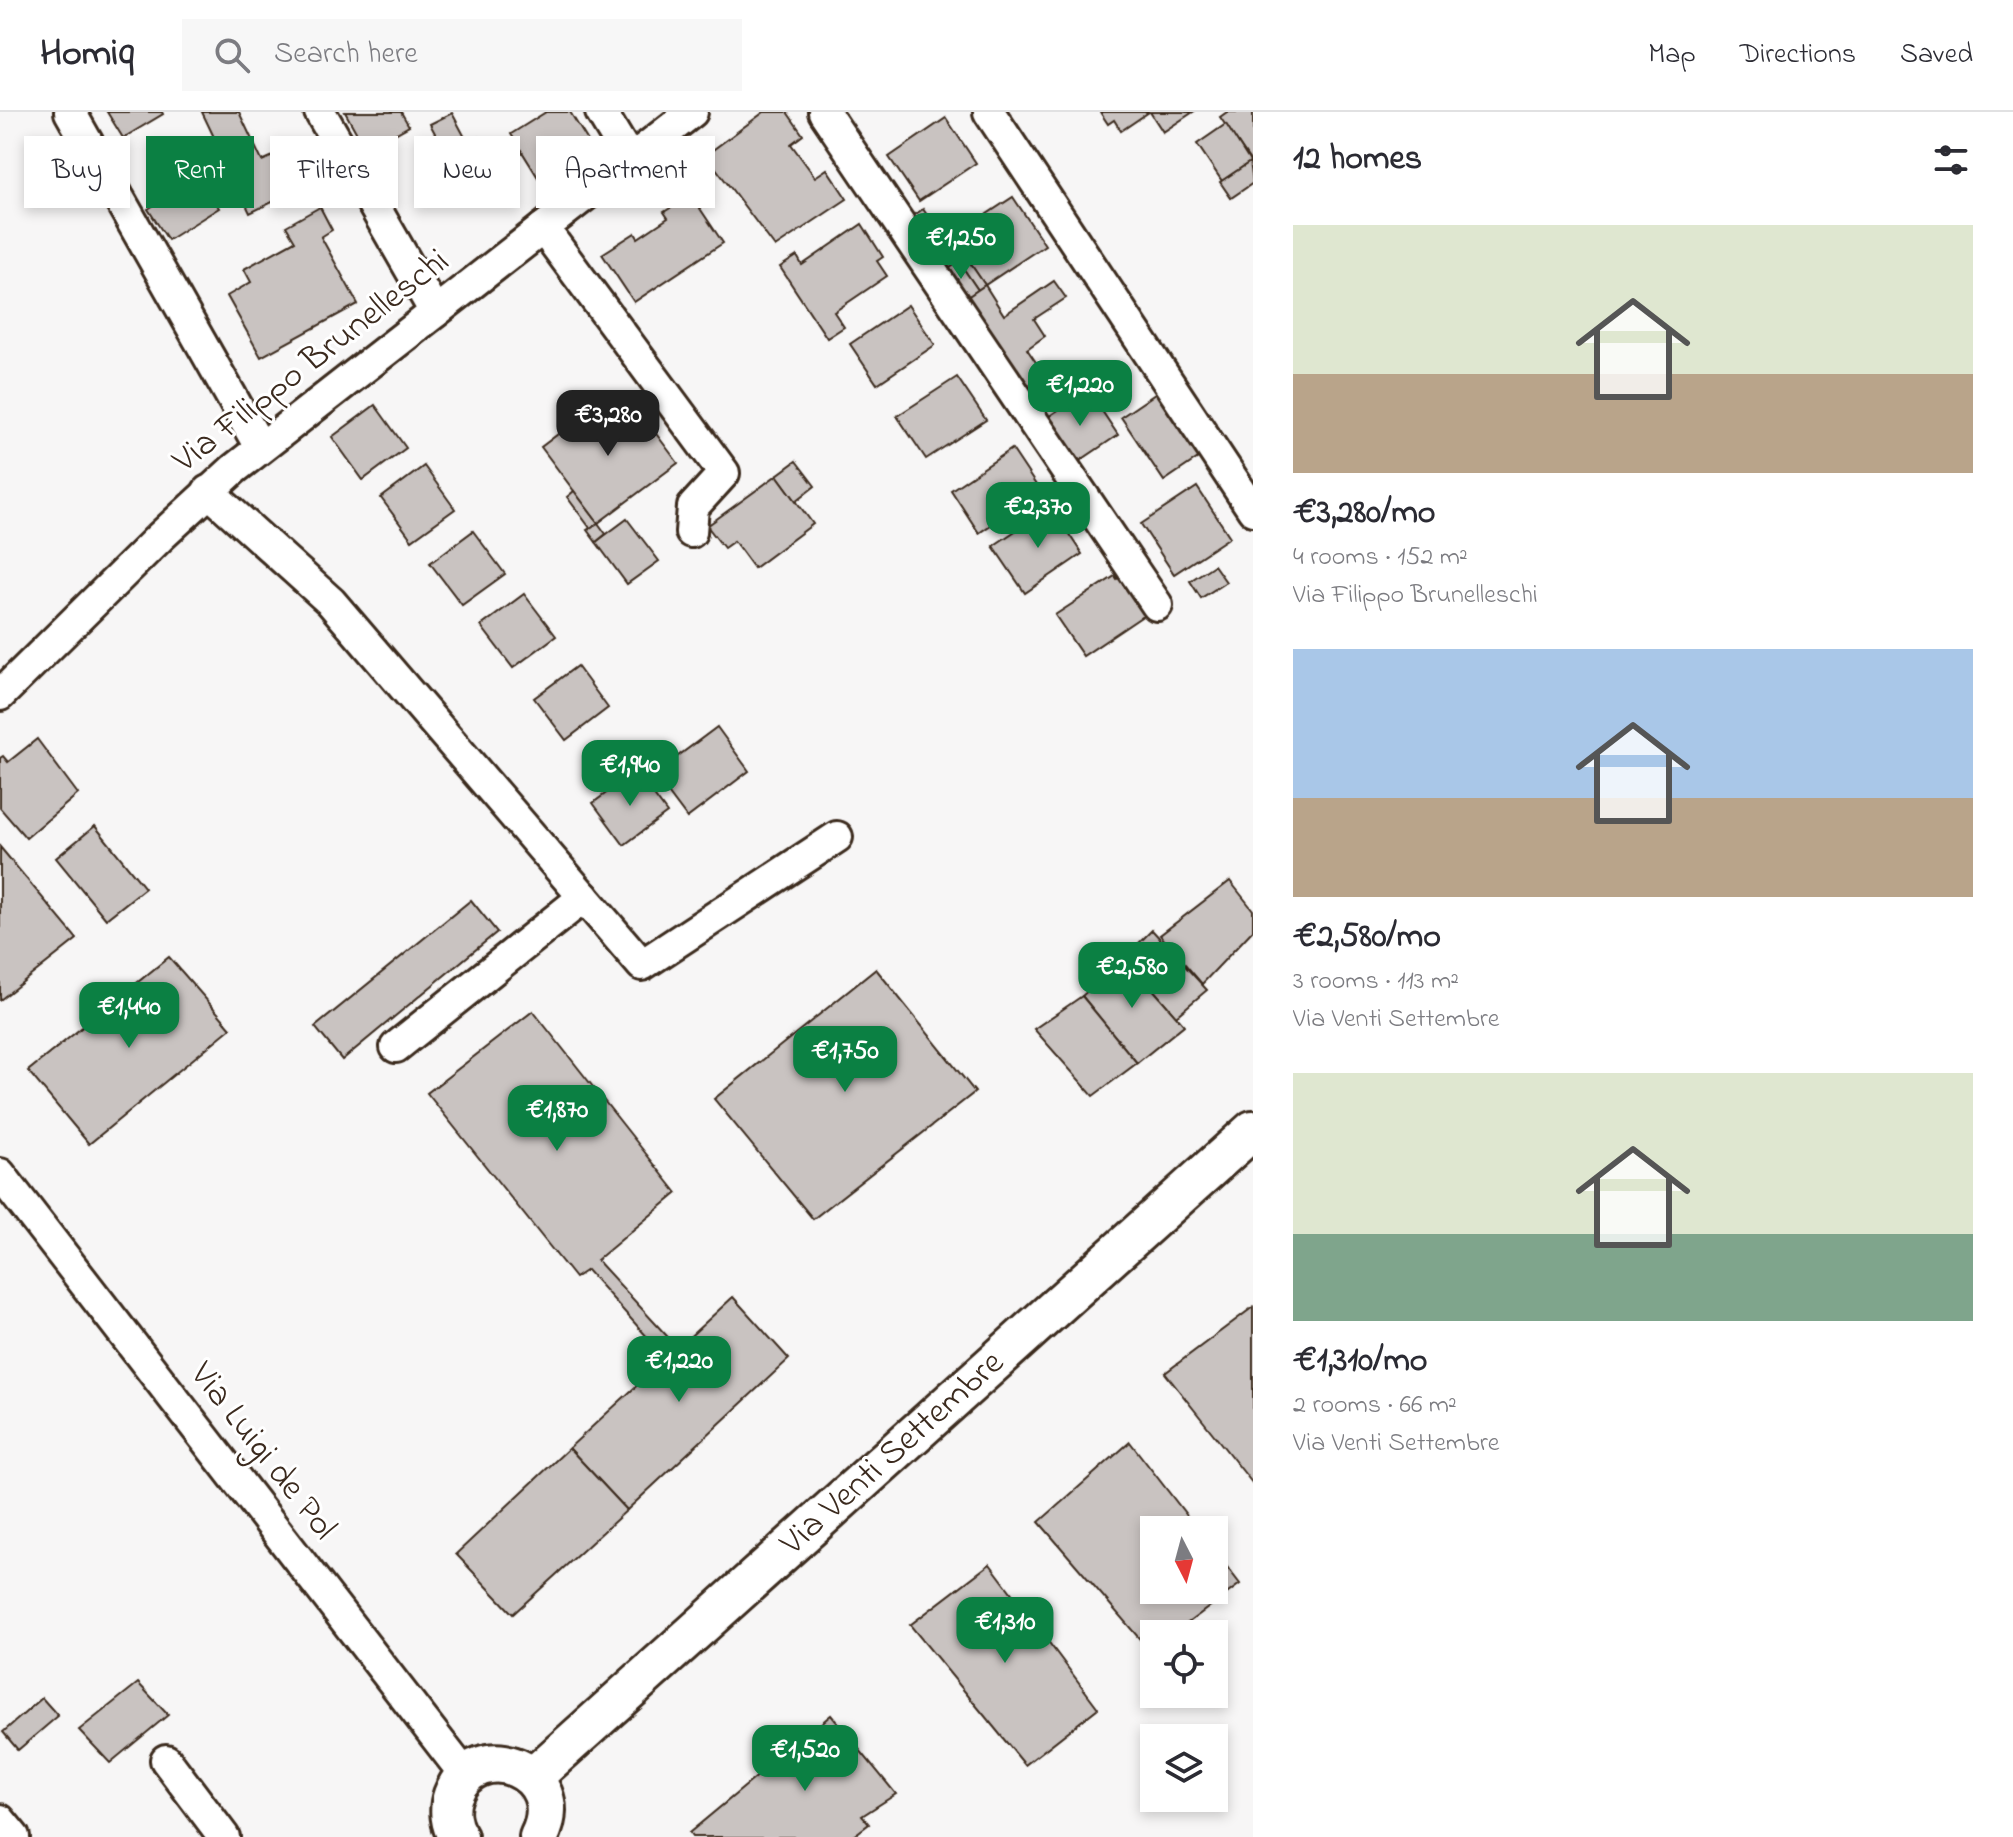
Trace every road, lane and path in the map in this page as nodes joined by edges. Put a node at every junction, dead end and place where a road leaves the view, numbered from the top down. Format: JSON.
{"nodes":[{"id":1,"x":70,"y":112,"type":"edge"},
{"id":2,"x":320,"y":112,"type":"edge"},
{"id":3,"x":601,"y":112,"type":"edge"},
{"id":4,"x":692,"y":112,"type":"edge"},
{"id":5,"x":824,"y":112,"type":"edge"},
{"id":6,"x":989,"y":112,"type":"edge"},
{"id":7,"x":616,"y":136,"type":"edge"},
{"id":8,"x":661,"y":136,"type":"edge"},
{"id":9,"x":569,"y":208,"type":"edge"},
{"id":10,"x":543,"y":228,"type":"junction"},
{"id":11,"x":435,"y":312,"type":"junction"},
{"id":12,"x":260,"y":447,"type":"junction"},
{"id":13,"x":208,"y":491,"type":"junction"},
{"id":14,"x":1253,"y":510,"type":"edge"},
{"id":15,"x":691,"y":532,"type":"dead end"},
{"id":16,"x":1157,"y":605,"type":"dead end"},
{"id":17,"x":0,"y":695,"type":"edge"},
{"id":18,"x":837,"y":837,"type":"dead end"},
{"id":19,"x":584,"y":897,"type":"junction"},
{"id":20,"x":396,"y":1047,"type":"dead end"},
{"id":21,"x":1253,"y":1130,"type":"edge"},
{"id":22,"x":0,"y":1174,"type":"edge"},
{"id":23,"x":166,"y":1760,"type":"dead end"},
{"id":24,"x":466,"y":1776,"type":"junction"},
{"id":25,"x":533,"y":1777,"type":"junction"},
{"id":26,"x":0,"y":1820,"type":"edge"},
{"id":27,"x":14,"y":1837,"type":"edge"},
{"id":28,"x":224,"y":1837,"type":"edge"},
{"id":29,"x":458,"y":1837,"type":"edge"},
{"id":30,"x":539,"y":1837,"type":"edge"}],
"edges":[{"from":1,"to":12,"type":"street"},
{"from":2,"to":11,"type":"street"},
{"from":3,"to":7,"type":"street"},
{"from":4,"to":8,"type":"street","name":"Via Filippo Brunelleschi"},
{"from":5,"to":16,"type":"street"},
{"from":6,"to":14,"type":"street"},
{"from":9,"to":10,"type":"street","name":"Via Filippo Brunelleschi"},
{"from":10,"to":11,"type":"street","name":"Via Filippo Brunelleschi"},
{"from":10,"to":15,"type":"street"},
{"from":11,"to":12,"type":"street","name":"Via Filippo Brunelleschi"},
{"from":12,"to":13,"type":"street","name":"Via Filippo Brunelleschi"},
{"from":13,"to":17,"type":"street","name":"Via Filippo Brunelleschi"},
{"from":13,"to":19,"type":"street"},
{"from":18,"to":19,"type":"street"},
{"from":19,"to":20,"type":"street"},
{"from":21,"to":25,"type":"main road","name":"Via Venti Settembre"},
{"from":22,"to":24,"type":"street","name":"Via Luigi de Pol"},
{"from":23,"to":28,"type":"street"},
{"from":24,"to":25,"type":"main road"},
{"from":24,"to":29,"type":"main road"},
{"from":25,"to":30,"type":"main road"},
{"from":26,"to":27,"type":"street"}]}
